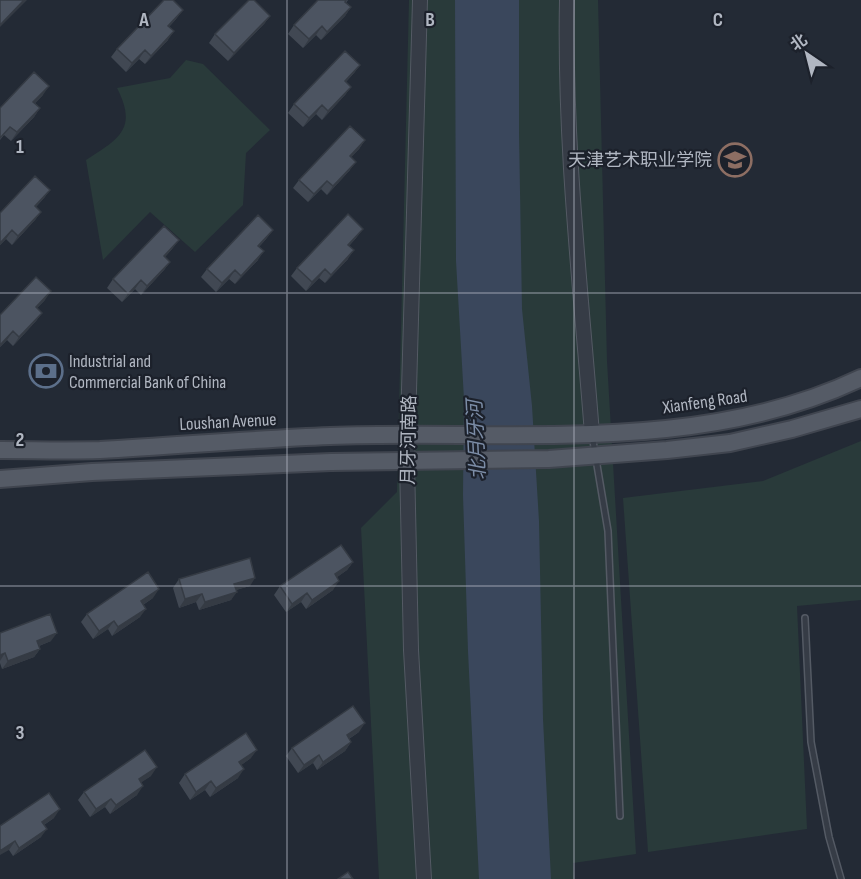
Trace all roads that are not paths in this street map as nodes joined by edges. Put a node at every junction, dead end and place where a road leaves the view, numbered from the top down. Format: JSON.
{"nodes":[{"id":1,"x":420,"y":0,"type":"edge"},
{"id":2,"x":567,"y":0,"type":"edge"},
{"id":3,"x":861,"y":378,"type":"edge"},
{"id":4,"x":861,"y":409,"type":"edge"},
{"id":5,"x":458,"y":433,"type":"joint"},
{"id":6,"x":408,"y":434,"type":"junction"},
{"id":7,"x":592,"y":434,"type":"junction"},
{"id":8,"x":0,"y":450,"type":"edge"},
{"id":9,"x":596,"y":456,"type":"junction"},
{"id":10,"x":407,"y":461,"type":"junction"},
{"id":11,"x":0,"y":479,"type":"edge"},
{"id":12,"x":805,"y":618,"type":"dead end"},
{"id":13,"x":620,"y":816,"type":"dead end"},
{"id":14,"x":424,"y":879,"type":"edge"},
{"id":15,"x":841,"y":879,"type":"edge"}],
"edges":[{"from":1,"to":6,"type":"street","name":"月牙河南路"},
{"from":2,"to":7,"type":"street"},
{"from":3,"to":7,"type":"main road","name":"Xianfeng Road"},
{"from":4,"to":9,"type":"main road"},
{"from":5,"to":6,"type":"main road","name":"Loushan Avenue"},
{"from":5,"to":7,"type":"main road","name":"Xianfeng Road"},
{"from":6,"to":8,"type":"main road","name":"Loushan Avenue"},
{"from":6,"to":10,"type":"street","name":"月牙河南路"},
{"from":7,"to":9,"type":"lane"},
{"from":9,"to":10,"type":"main road"},
{"from":9,"to":13,"type":"lane"},
{"from":10,"to":11,"type":"main road"},
{"from":10,"to":14,"type":"street","name":"月牙河南路"},
{"from":12,"to":15,"type":"lane"}]}
